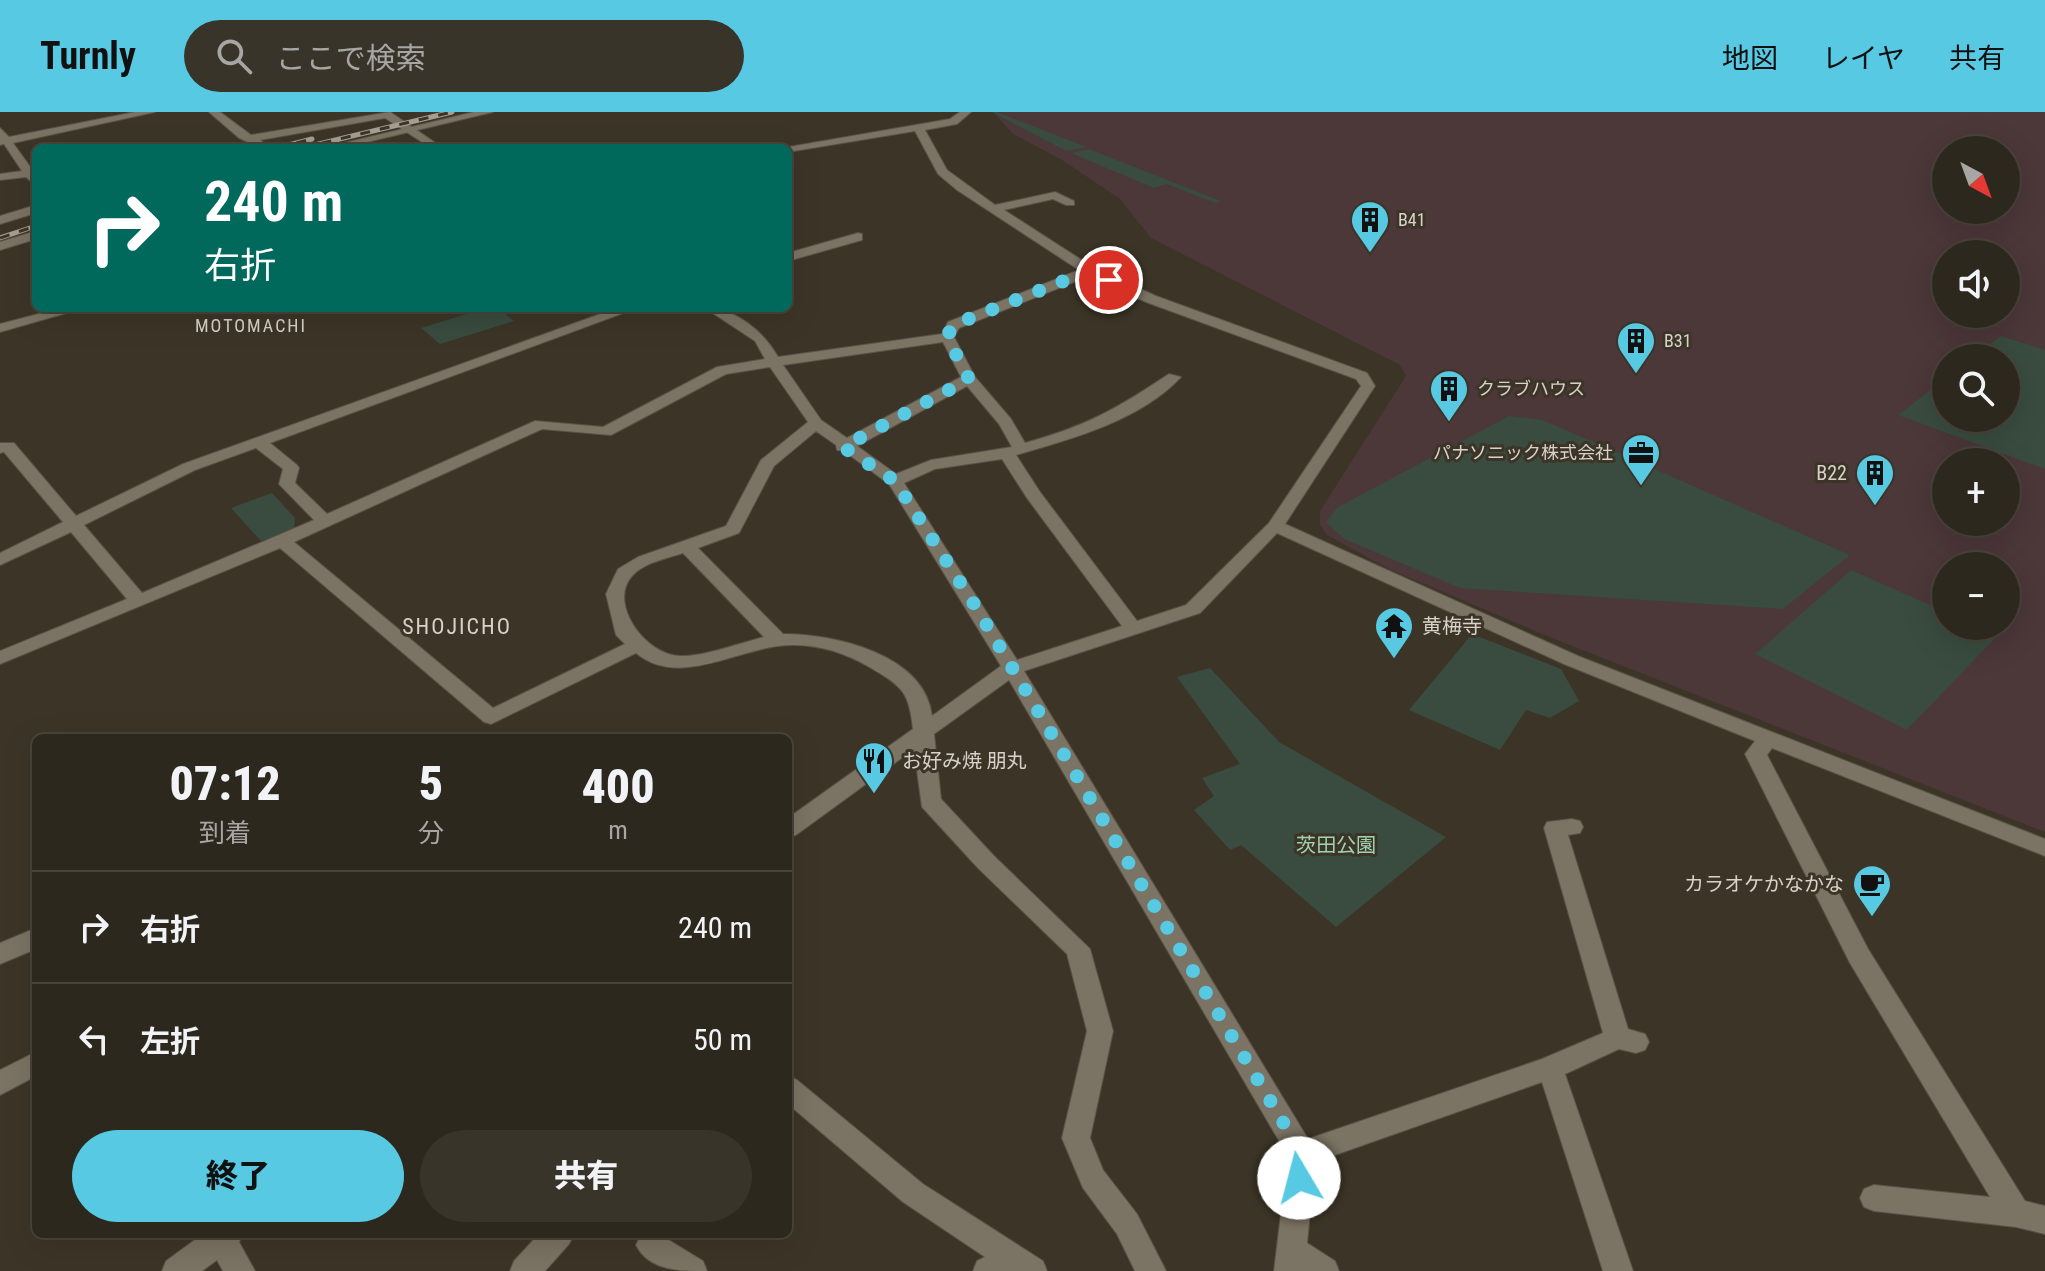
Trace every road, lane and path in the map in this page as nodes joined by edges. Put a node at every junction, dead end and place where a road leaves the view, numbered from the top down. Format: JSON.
{"nodes":[{"id":1,"x":150,"y":112,"type":"edge"},
{"id":2,"x":236,"y":112,"type":"edge"},
{"id":3,"x":488,"y":112,"type":"edge"},
{"id":4,"x":966,"y":112,"type":"edge"},
{"id":5,"x":217,"y":114,"type":"edge"},
{"id":6,"x":384,"y":114,"type":"edge"},
{"id":7,"x":918,"y":127,"type":"junction"},
{"id":8,"x":408,"y":129,"type":"junction"},
{"id":9,"x":2,"y":138,"type":"edge"},
{"id":10,"x":250,"y":143,"type":"edge"},
{"id":11,"x":345,"y":144,"type":"edge"},
{"id":12,"x":432,"y":144,"type":"edge"},
{"id":13,"x":792,"y":148,"type":"edge"},
{"id":14,"x":0,"y":177,"type":"edge"},
{"id":15,"x":32,"y":178,"type":"edge"},
{"id":16,"x":1070,"y":203,"type":"dead end"},
{"id":17,"x":994,"y":209,"type":"junction"},
{"id":18,"x":32,"y":210,"type":"edge"},
{"id":19,"x":0,"y":220,"type":"edge"},
{"id":20,"x":32,"y":236,"type":"edge"},
{"id":21,"x":858,"y":237,"type":"dead end"},
{"id":22,"x":0,"y":246,"type":"edge"},
{"id":23,"x":792,"y":256,"type":"edge"},
{"id":24,"x":1089,"y":271,"type":"junction"},
{"id":25,"x":62,"y":312,"type":"edge"},
{"id":26,"x":619,"y":312,"type":"edge"},
{"id":27,"x":718,"y":312,"type":"edge"},
{"id":28,"x":0,"y":328,"type":"edge"},
{"id":29,"x":947,"y":337,"type":"junction"},
{"id":30,"x":772,"y":360,"type":"junction"},
{"id":31,"x":1174,"y":377,"type":"dead end"},
{"id":32,"x":969,"y":379,"type":"junction"},
{"id":33,"x":816,"y":423,"type":"junction"},
{"id":34,"x":260,"y":443,"type":"junction"},
{"id":35,"x":843,"y":447,"type":"junction"},
{"id":36,"x":0,"y":448,"type":"edge"},
{"id":37,"x":1014,"y":451,"type":"junction"},
{"id":38,"x":895,"y":481,"type":"junction"},
{"id":39,"x":325,"y":522,"type":"junction"},
{"id":40,"x":1275,"y":526,"type":"junction"},
{"id":41,"x":74,"y":527,"type":"junction"},
{"id":42,"x":282,"y":541,"type":"junction"},
{"id":43,"x":686,"y":546,"type":"junction"},
{"id":44,"x":0,"y":560,"type":"edge"},
{"id":45,"x":138,"y":600,"type":"junction"},
{"id":46,"x":1133,"y":628,"type":"junction"},
{"id":47,"x":778,"y":640,"type":"junction"},
{"id":48,"x":638,"y":645,"type":"junction"},
{"id":49,"x":0,"y":658,"type":"edge"},
{"id":50,"x":1012,"y":668,"type":"junction"},
{"id":51,"x":920,"y":733,"type":"junction"},
{"id":52,"x":1767,"y":739,"type":"junction"},
{"id":53,"x":792,"y":826,"type":"edge"},
{"id":54,"x":1572,"y":827,"type":"dead end"},
{"id":55,"x":2045,"y":848,"type":"edge"},
{"id":56,"x":32,"y":940,"type":"edge"},
{"id":57,"x":0,"y":954,"type":"edge"},
{"id":58,"x":32,"y":1065,"type":"edge"},
{"id":59,"x":1550,"y":1068,"type":"junction"},
{"id":60,"x":0,"y":1083,"type":"edge"},
{"id":61,"x":792,"y":1091,"type":"edge"},
{"id":62,"x":1302,"y":1154,"type":"junction"},
{"id":63,"x":1874,"y":1198,"type":"dead end"},
{"id":64,"x":2016,"y":1213,"type":"junction"},
{"id":65,"x":2045,"y":1220,"type":"edge"},
{"id":66,"x":219,"y":1238,"type":"edge"},
{"id":67,"x":223,"y":1238,"type":"edge"},
{"id":68,"x":555,"y":1238,"type":"edge"},
{"id":69,"x":651,"y":1245,"type":"dead end"},
{"id":70,"x":1290,"y":1261,"type":"edge"},
{"id":71,"x":1011,"y":1267,"type":"edge"},
{"id":72,"x":177,"y":1271,"type":"edge"},
{"id":73,"x":240,"y":1271,"type":"edge"},
{"id":74,"x":525,"y":1271,"type":"edge"},
{"id":75,"x":692,"y":1271,"type":"edge"},
{"id":76,"x":1151,"y":1271,"type":"edge"},
{"id":77,"x":1324,"y":1271,"type":"edge"},
{"id":78,"x":1618,"y":1271,"type":"edge"}],
"edges":[{"from":1,"to":9,"type":"street"},
{"from":2,"to":5,"type":"street"},
{"from":3,"to":8,"type":"street"},
{"from":4,"to":7,"type":"street"},
{"from":5,"to":10,"type":"street"},
{"from":6,"to":8,"type":"street"},
{"from":6,"to":10,"type":"street"},
{"from":7,"to":13,"type":"street"},
{"from":7,"to":17,"type":"street"},
{"from":8,"to":11,"type":"street"},
{"from":8,"to":12,"type":"street"},
{"from":9,"to":15,"type":"street"},
{"from":14,"to":15,"type":"street"},
{"from":16,"to":17,"type":"street"},
{"from":17,"to":24,"type":"street"},
{"from":18,"to":19,"type":"street"},
{"from":20,"to":22,"type":"street"},
{"from":21,"to":23,"type":"street"},
{"from":24,"to":29,"type":"street"},
{"from":24,"to":40,"type":"street"},
{"from":25,"to":28,"type":"street"},
{"from":26,"to":34,"type":"street"},
{"from":27,"to":30,"type":"street"},
{"from":29,"to":30,"type":"street"},
{"from":29,"to":32,"type":"street"},
{"from":30,"to":33,"type":"street"},
{"from":30,"to":39,"type":"street"},
{"from":31,"to":37,"type":"street"},
{"from":32,"to":35,"type":"street"},
{"from":32,"to":37,"type":"street"},
{"from":33,"to":35,"type":"street"},
{"from":33,"to":43,"type":"street"},
{"from":34,"to":39,"type":"street"},
{"from":34,"to":41,"type":"street"},
{"from":35,"to":38,"type":"street"},
{"from":36,"to":41,"type":"street"},
{"from":37,"to":38,"type":"street"},
{"from":37,"to":46,"type":"street"},
{"from":38,"to":50,"type":"street"},
{"from":39,"to":42,"type":"street"},
{"from":40,"to":46,"type":"street"},
{"from":40,"to":52,"type":"street"},
{"from":41,"to":44,"type":"street"},
{"from":41,"to":45,"type":"street"},
{"from":42,"to":45,"type":"street"},
{"from":42,"to":48,"type":"street"},
{"from":43,"to":47,"type":"street"},
{"from":43,"to":48,"type":"street"},
{"from":45,"to":49,"type":"street"},
{"from":46,"to":50,"type":"street"},
{"from":47,"to":48,"type":"street"},
{"from":47,"to":51,"type":"street"},
{"from":50,"to":51,"type":"street"},
{"from":50,"to":62,"type":"street"},
{"from":51,"to":53,"type":"street"},
{"from":51,"to":76,"type":"street"},
{"from":52,"to":55,"type":"street"},
{"from":52,"to":64,"type":"street"},
{"from":54,"to":59,"type":"street"},
{"from":56,"to":57,"type":"street"},
{"from":58,"to":60,"type":"street"},
{"from":59,"to":62,"type":"street"},
{"from":59,"to":78,"type":"street"},
{"from":61,"to":71,"type":"street"},
{"from":62,"to":70,"type":"street"},
{"from":63,"to":64,"type":"street"},
{"from":64,"to":65,"type":"street"},
{"from":66,"to":72,"type":"street"},
{"from":67,"to":73,"type":"street"},
{"from":68,"to":74,"type":"street"},
{"from":69,"to":75,"type":"street"},
{"from":70,"to":77,"type":"street"}]}
